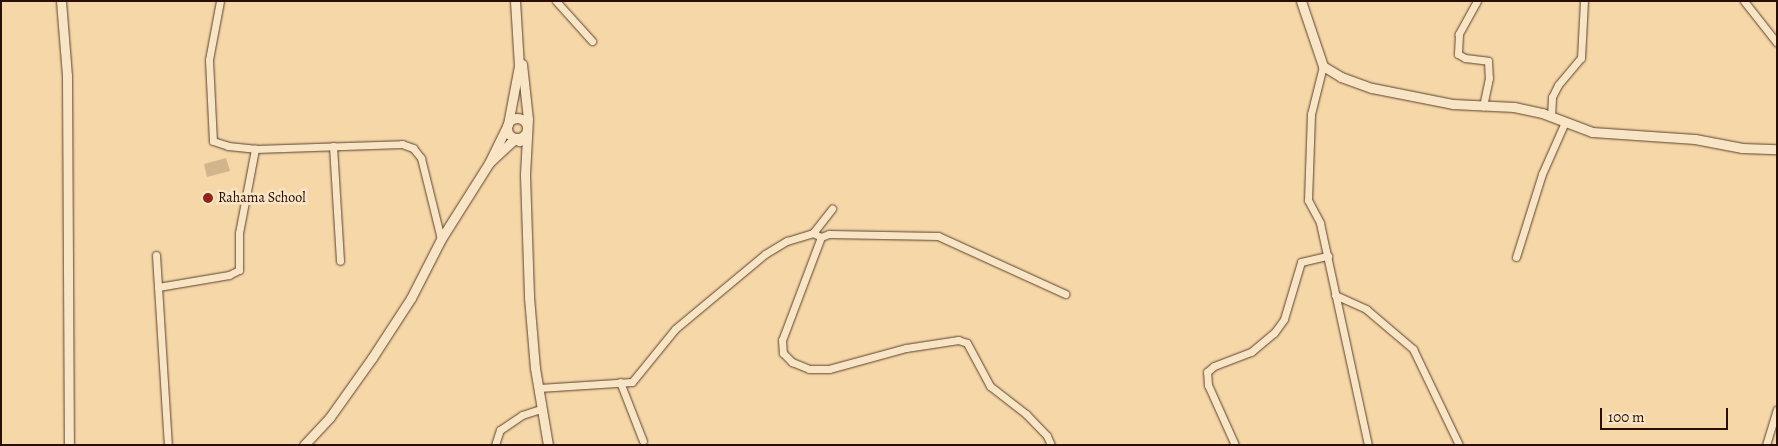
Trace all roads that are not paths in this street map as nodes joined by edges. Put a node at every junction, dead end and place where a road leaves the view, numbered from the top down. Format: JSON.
{"nodes":[{"id":1,"x":61,"y":1,"type":"edge"},
{"id":2,"x":220,"y":1,"type":"edge"},
{"id":3,"x":515,"y":1,"type":"edge"},
{"id":4,"x":556,"y":1,"type":"edge"},
{"id":5,"x":1301,"y":1,"type":"edge"},
{"id":6,"x":1477,"y":1,"type":"edge"},
{"id":7,"x":1584,"y":1,"type":"edge"},
{"id":8,"x":1744,"y":1,"type":"edge"},
{"id":9,"x":592,"y":41,"type":"dead end"},
{"id":10,"x":518,"y":42,"type":"junction"},
{"id":11,"x":1777,"y":43,"type":"edge"},
{"id":12,"x":1323,"y":66,"type":"junction"},
{"id":13,"x":1482,"y":106,"type":"junction"},
{"id":14,"x":1551,"y":117,"type":"junction"},
{"id":15,"x":1565,"y":122,"type":"junction"},
{"id":16,"x":508,"y":124,"type":"junction"},
{"id":17,"x":527,"y":128,"type":"junction"},
{"id":18,"x":516,"y":139,"type":"junction"},
{"id":19,"x":507,"y":145,"type":"junction"},
{"id":20,"x":333,"y":146,"type":"junction"},
{"id":21,"x":256,"y":149,"type":"junction"},
{"id":22,"x":1777,"y":150,"type":"edge"},
{"id":23,"x":525,"y":151,"type":"junction"},
{"id":24,"x":489,"y":163,"type":"junction"},
{"id":25,"x":832,"y":209,"type":"dead end"},
{"id":26,"x":813,"y":233,"type":"junction"},
{"id":27,"x":820,"y":237,"type":"junction"},
{"id":28,"x":441,"y":239,"type":"junction"},
{"id":29,"x":156,"y":255,"type":"dead end"},
{"id":30,"x":1328,"y":256,"type":"junction"},
{"id":31,"x":1516,"y":257,"type":"dead end"},
{"id":32,"x":340,"y":261,"type":"dead end"},
{"id":33,"x":158,"y":287,"type":"junction"},
{"id":34,"x":1065,"y":294,"type":"dead end"},
{"id":35,"x":1335,"y":294,"type":"junction"},
{"id":36,"x":620,"y":382,"type":"junction"},
{"id":37,"x":538,"y":388,"type":"junction"},
{"id":38,"x":541,"y":409,"type":"junction"},
{"id":39,"x":1777,"y":410,"type":"edge"},
{"id":40,"x":643,"y":441,"type":"dead end"},
{"id":41,"x":69,"y":445,"type":"edge"},
{"id":42,"x":168,"y":445,"type":"edge"},
{"id":43,"x":304,"y":445,"type":"edge"},
{"id":44,"x":495,"y":445,"type":"edge"},
{"id":45,"x":548,"y":445,"type":"edge"},
{"id":46,"x":1051,"y":445,"type":"edge"},
{"id":47,"x":1236,"y":445,"type":"edge"},
{"id":48,"x":1368,"y":445,"type":"edge"},
{"id":49,"x":1459,"y":445,"type":"edge"},
{"id":50,"x":1766,"y":445,"type":"edge"}],
"edges":[{"from":1,"to":41,"type":"street"},
{"from":2,"to":21,"type":"street"},
{"from":3,"to":10,"type":"street"},
{"from":4,"to":9,"type":"street"},
{"from":5,"to":12,"type":"street"},
{"from":6,"to":13,"type":"street"},
{"from":7,"to":14,"type":"street"},
{"from":8,"to":11,"type":"street"},
{"from":10,"to":16,"type":"street"},
{"from":10,"to":17,"type":"street"},
{"from":12,"to":13,"type":"street"},
{"from":12,"to":30,"type":"street"},
{"from":13,"to":14,"type":"street"},
{"from":14,"to":15,"type":"street"},
{"from":15,"to":22,"type":"street"},
{"from":15,"to":31,"type":"street"},
{"from":16,"to":17,"type":"street"},
{"from":16,"to":18,"type":"street"},
{"from":16,"to":24,"type":"street"},
{"from":17,"to":18,"type":"street"},
{"from":17,"to":23,"type":"street"},
{"from":18,"to":19,"type":"street"},
{"from":18,"to":23,"type":"street"},
{"from":19,"to":23,"type":"street"},
{"from":19,"to":24,"type":"street"},
{"from":20,"to":21,"type":"street"},
{"from":20,"to":28,"type":"street"},
{"from":20,"to":32,"type":"street"},
{"from":21,"to":33,"type":"street"},
{"from":23,"to":37,"type":"street"},
{"from":24,"to":28,"type":"street"},
{"from":25,"to":26,"type":"street"},
{"from":26,"to":27,"type":"street"},
{"from":26,"to":36,"type":"street"},
{"from":27,"to":34,"type":"street"},
{"from":27,"to":46,"type":"street"},
{"from":28,"to":43,"type":"street"},
{"from":29,"to":33,"type":"street"},
{"from":30,"to":35,"type":"street"},
{"from":30,"to":47,"type":"street"},
{"from":33,"to":42,"type":"street"},
{"from":35,"to":48,"type":"street"},
{"from":35,"to":49,"type":"street"},
{"from":36,"to":37,"type":"street"},
{"from":36,"to":40,"type":"street"},
{"from":37,"to":38,"type":"street"},
{"from":38,"to":44,"type":"street"},
{"from":38,"to":45,"type":"street"},
{"from":39,"to":50,"type":"street"}]}
